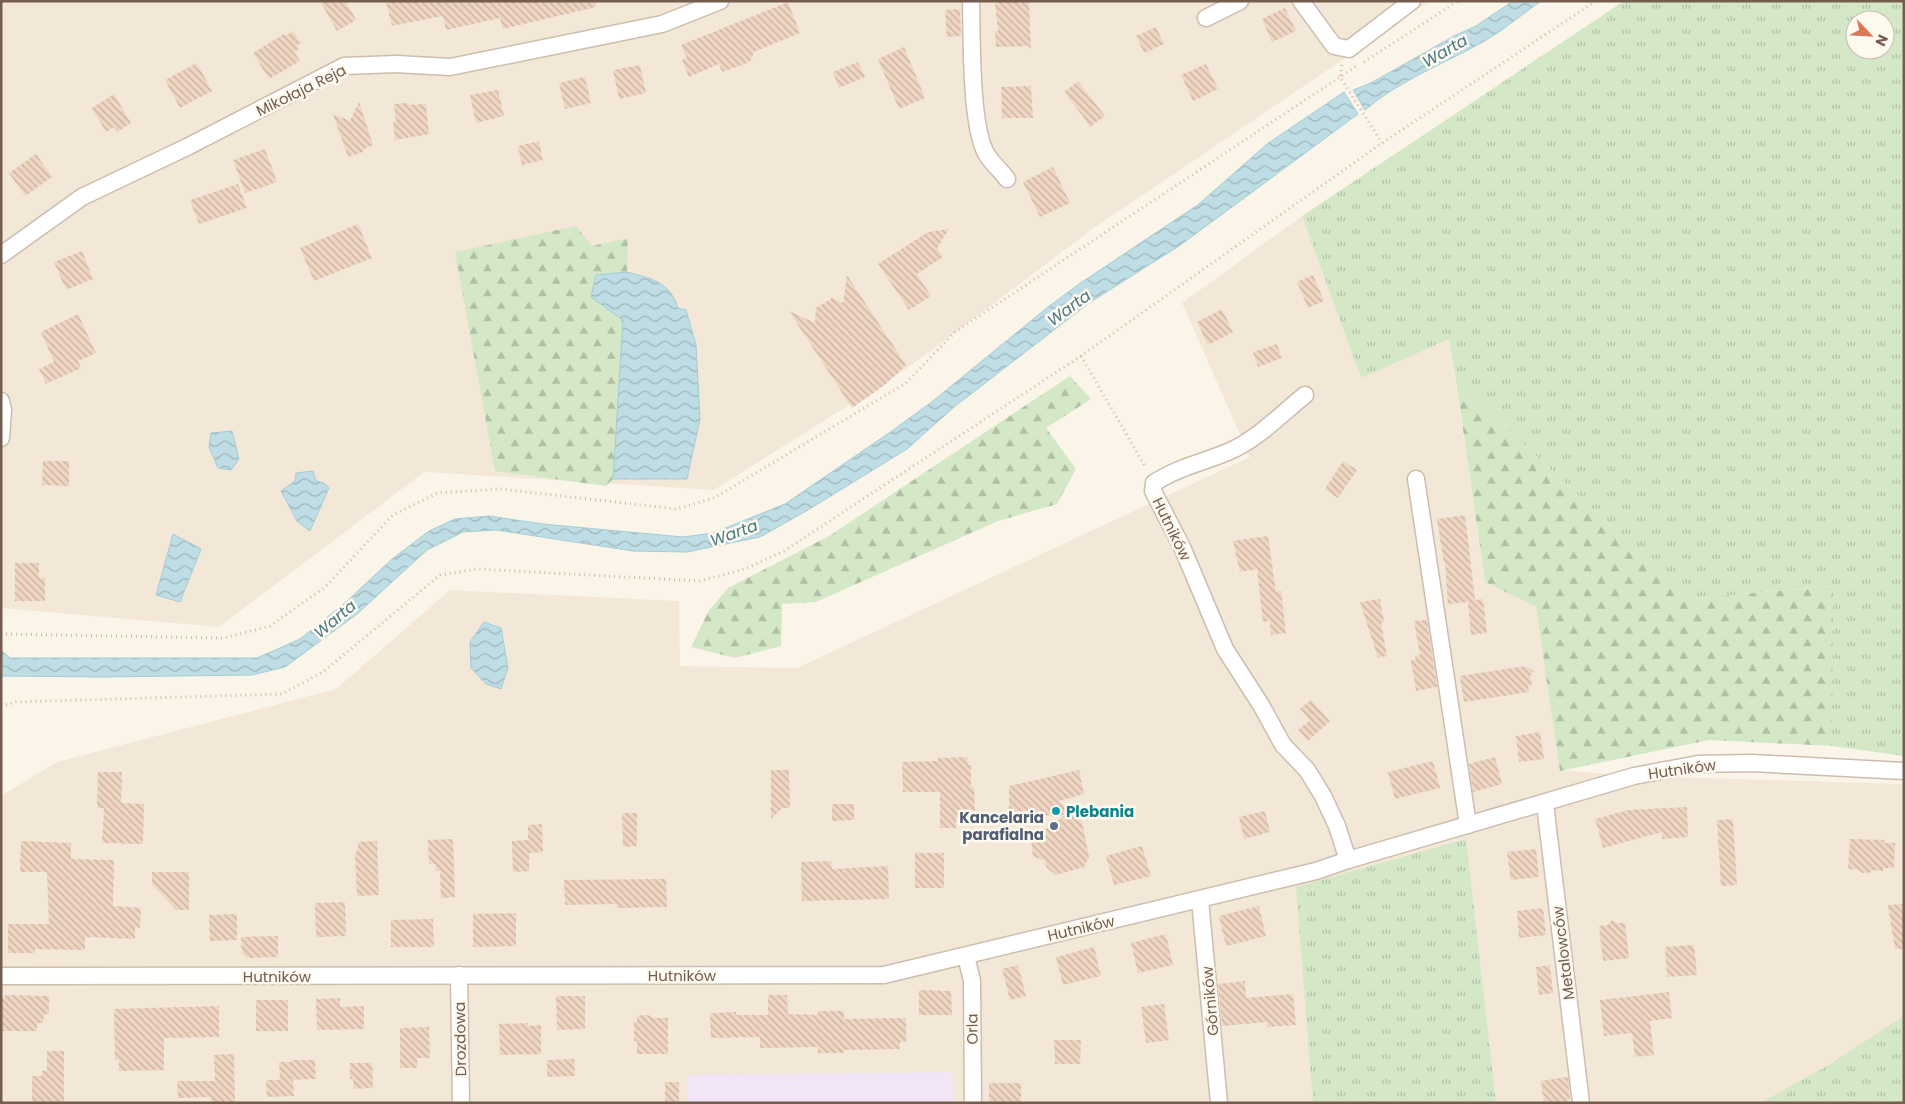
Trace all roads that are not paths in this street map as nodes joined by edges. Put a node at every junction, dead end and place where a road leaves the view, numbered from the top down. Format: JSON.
{"nodes":[{"id":1,"x":720,"y":1,"type":"edge"},
{"id":2,"x":971,"y":1,"type":"edge"},
{"id":3,"x":1240,"y":1,"type":"edge"},
{"id":4,"x":1301,"y":1,"type":"edge"},
{"id":5,"x":1412,"y":1,"type":"edge"},
{"id":6,"x":1206,"y":18,"type":"dead end"},
{"id":7,"x":1007,"y":179,"type":"dead end"},
{"id":8,"x":1,"y":255,"type":"edge"},
{"id":9,"x":1304,"y":394,"type":"dead end"},
{"id":10,"x":1,"y":401,"type":"edge"},
{"id":11,"x":1,"y":438,"type":"edge"},
{"id":12,"x":1416,"y":479,"type":"dead end"},
{"id":13,"x":1904,"y":771,"type":"edge"},
{"id":14,"x":1546,"y":804,"type":"junction"},
{"id":15,"x":1468,"y":825,"type":"junction"},
{"id":16,"x":1348,"y":860,"type":"junction"},
{"id":17,"x":1200,"y":900,"type":"junction"},
{"id":18,"x":966,"y":956,"type":"junction"},
{"id":19,"x":459,"y":975,"type":"junction"},
{"id":20,"x":1,"y":976,"type":"edge"},
{"id":21,"x":461,"y":1103,"type":"edge"},
{"id":22,"x":973,"y":1103,"type":"edge"},
{"id":23,"x":1219,"y":1103,"type":"edge"},
{"id":24,"x":1581,"y":1103,"type":"edge"}],
"edges":[{"from":1,"to":8,"type":"street","name":"Mikołaja Reja"},
{"from":2,"to":7,"type":"street"},
{"from":3,"to":6,"type":"street"},
{"from":4,"to":5,"type":"street"},
{"from":9,"to":16,"type":"street","name":"Hutników"},
{"from":10,"to":11,"type":"street"},
{"from":12,"to":15,"type":"street"},
{"from":13,"to":14,"type":"street","name":"Hutników"},
{"from":14,"to":15,"type":"street","name":"Hutników"},
{"from":14,"to":24,"type":"street","name":"Metalowców"},
{"from":15,"to":16,"type":"street","name":"Hutników"},
{"from":16,"to":17,"type":"street","name":"Hutników"},
{"from":17,"to":18,"type":"street","name":"Hutników"},
{"from":17,"to":23,"type":"street","name":"Górników"},
{"from":18,"to":19,"type":"street","name":"Hutników"},
{"from":18,"to":22,"type":"street","name":"Orla"},
{"from":19,"to":20,"type":"street","name":"Hutników"},
{"from":19,"to":21,"type":"street","name":"Drozdowa"}]}
